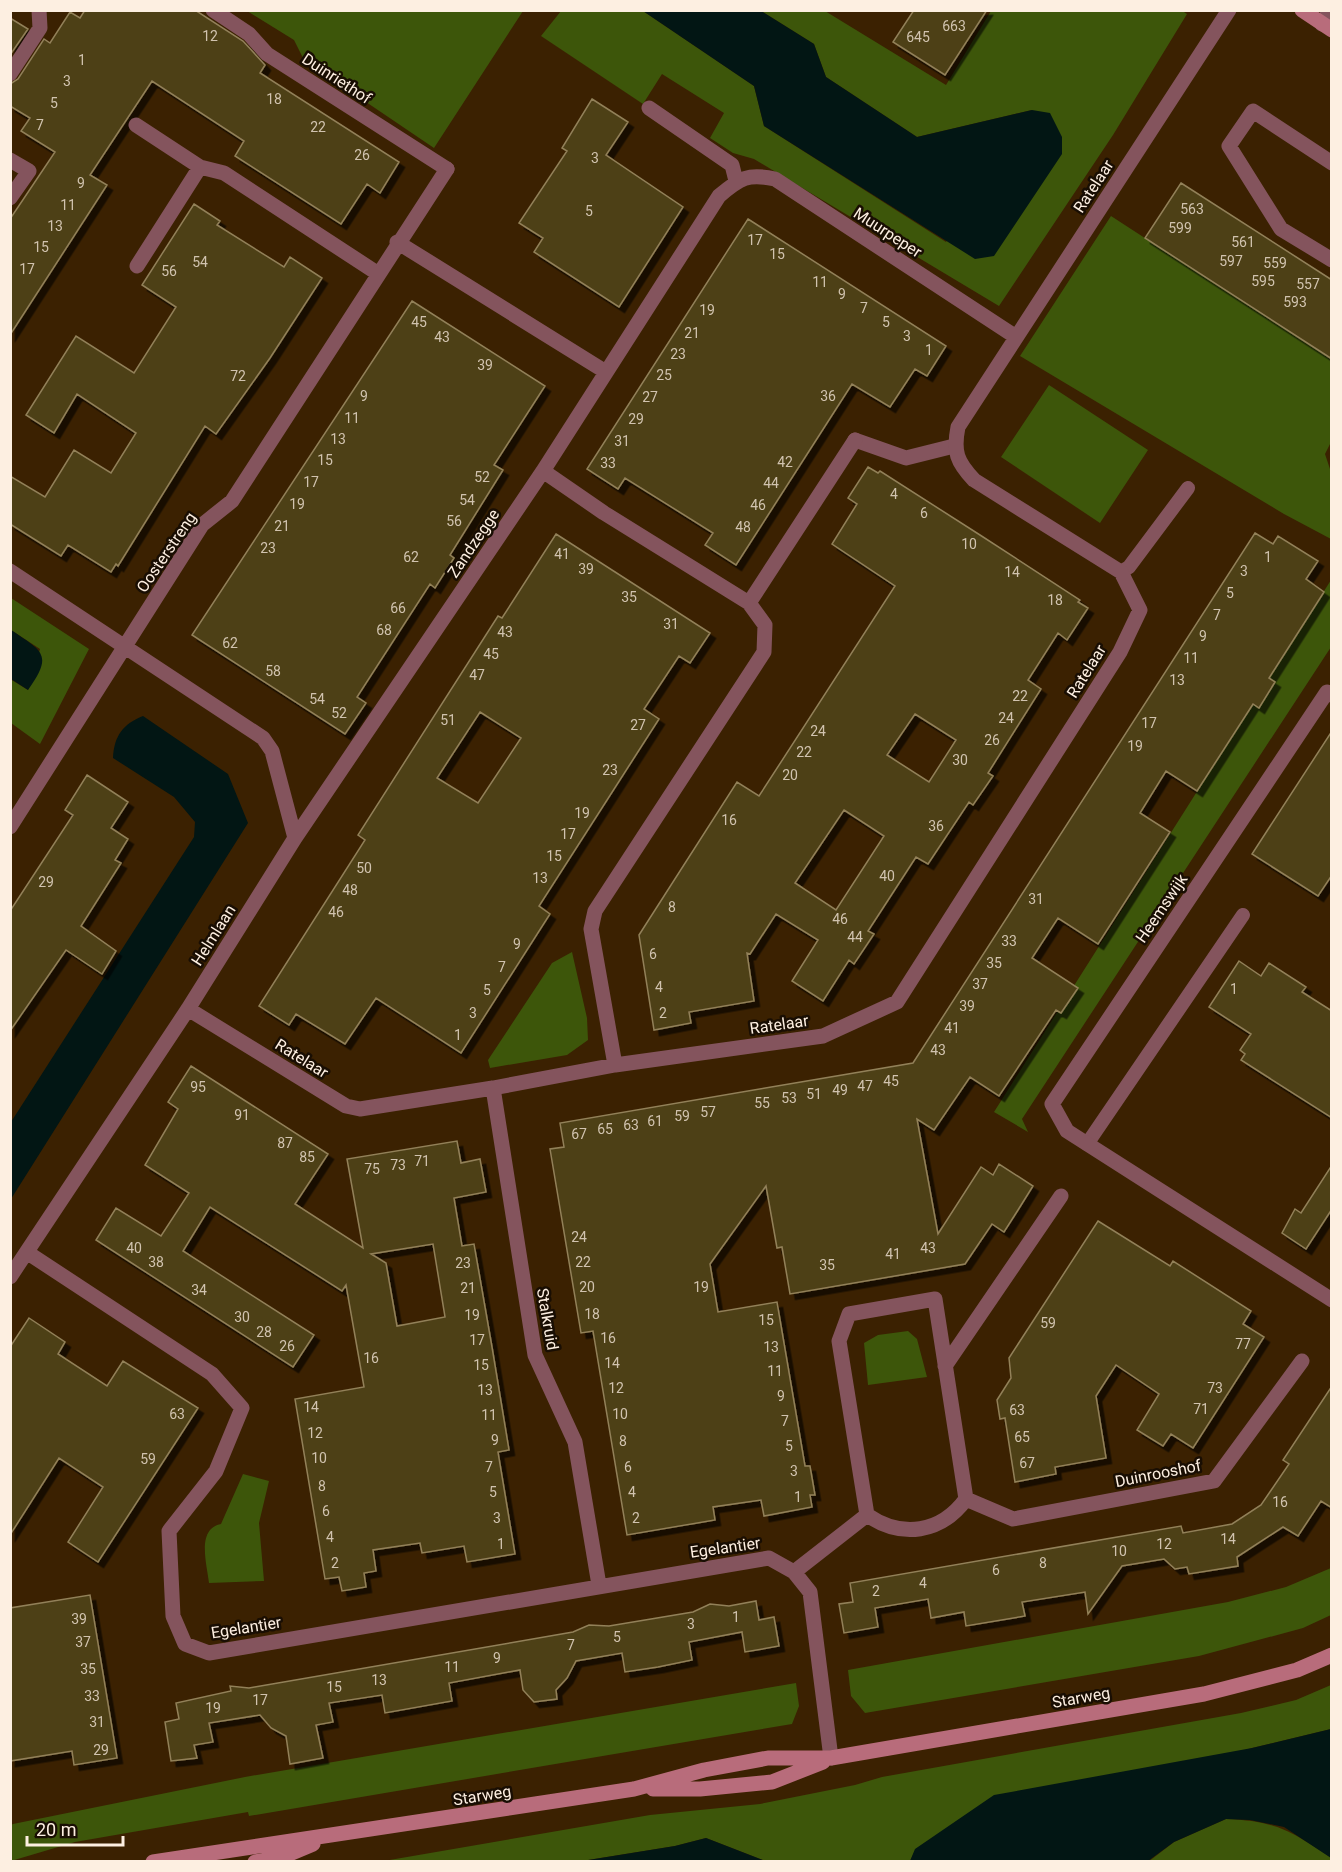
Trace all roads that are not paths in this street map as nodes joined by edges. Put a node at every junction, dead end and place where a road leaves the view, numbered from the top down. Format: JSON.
{"nodes":[{"id":1,"x":39,"y":10,"type":"edge"},
{"id":2,"x":213,"y":10,"type":"edge"},
{"id":3,"x":1229,"y":10,"type":"edge"},
{"id":4,"x":1302,"y":10,"type":"edge"},
{"id":5,"x":1328,"y":21,"type":"edge"},
{"id":6,"x":10,"y":74,"type":"edge"},
{"id":7,"x":649,"y":108,"type":"dead end"},
{"id":8,"x":136,"y":125,"type":"dead end"},
{"id":9,"x":10,"y":160,"type":"edge"},
{"id":10,"x":1332,"y":163,"type":"edge"},
{"id":11,"x":200,"y":167,"type":"junction"},
{"id":12,"x":447,"y":169,"type":"joint"},
{"id":13,"x":736,"y":181,"type":"junction"},
{"id":14,"x":10,"y":198,"type":"edge"},
{"id":15,"x":397,"y":242,"type":"junction"},
{"id":16,"x":1332,"y":260,"type":"edge"},
{"id":17,"x":137,"y":267,"type":"dead end"},
{"id":18,"x":377,"y":273,"type":"junction"},
{"id":19,"x":1016,"y":337,"type":"junction"},
{"id":20,"x":606,"y":372,"type":"junction"},
{"id":21,"x":954,"y":446,"type":"junction"},
{"id":22,"x":543,"y":471,"type":"junction"},
{"id":23,"x":1188,"y":488,"type":"dead end"},
{"id":24,"x":10,"y":571,"type":"edge"},
{"id":25,"x":1121,"y":572,"type":"junction"},
{"id":26,"x":749,"y":603,"type":"junction"},
{"id":27,"x":125,"y":647,"type":"junction"},
{"id":28,"x":1332,"y":695,"type":"edge"},
{"id":29,"x":10,"y":827,"type":"edge"},
{"id":30,"x":295,"y":838,"type":"junction"},
{"id":31,"x":1243,"y":915,"type":"dead end"},
{"id":32,"x":188,"y":1009,"type":"junction"},
{"id":33,"x":615,"y":1065,"type":"junction"},
{"id":34,"x":493,"y":1088,"type":"junction"},
{"id":35,"x":1087,"y":1144,"type":"junction"},
{"id":36,"x":1061,"y":1196,"type":"dead end"},
{"id":37,"x":28,"y":1253,"type":"junction"},
{"id":38,"x":10,"y":1277,"type":"edge"},
{"id":39,"x":1332,"y":1300,"type":"edge"},
{"id":40,"x":1302,"y":1360,"type":"dead end"},
{"id":41,"x":945,"y":1366,"type":"junction"},
{"id":42,"x":966,"y":1499,"type":"junction"},
{"id":43,"x":867,"y":1515,"type":"junction"},
{"id":44,"x":794,"y":1572,"type":"junction"},
{"id":45,"x":599,"y":1585,"type":"junction"},
{"id":46,"x":1332,"y":1655,"type":"edge"},
{"id":47,"x":831,"y":1758,"type":"junction"},
{"id":48,"x":634,"y":1789,"type":"junction"},
{"id":49,"x":335,"y":1835,"type":"junction"},
{"id":50,"x":153,"y":1862,"type":"edge"},
{"id":51,"x":255,"y":1862,"type":"edge"}],
"edges":[{"from":1,"to":6,"type":"street"},
{"from":2,"to":12,"type":"street","name":"Duinriethof"},
{"from":3,"to":19,"type":"street","name":"Ratelaar"},
{"from":4,"to":5,"type":"main road"},
{"from":7,"to":13,"type":"street"},
{"from":8,"to":11,"type":"street"},
{"from":9,"to":14,"type":"street"},
{"from":10,"to":16,"type":"street"},
{"from":11,"to":17,"type":"street"},
{"from":11,"to":18,"type":"street"},
{"from":12,"to":15,"type":"street","name":"Oosterstreng"},
{"from":13,"to":19,"type":"street","name":"Muurpeper"},
{"from":13,"to":20,"type":"street"},
{"from":15,"to":18,"type":"street","name":"Oosterstreng"},
{"from":15,"to":20,"type":"street"},
{"from":18,"to":27,"type":"street","name":"Oosterstreng"},
{"from":19,"to":21,"type":"street","name":"Ratelaar"},
{"from":20,"to":22,"type":"street"},
{"from":21,"to":25,"type":"street"},
{"from":21,"to":26,"type":"street"},
{"from":22,"to":26,"type":"street"},
{"from":22,"to":30,"type":"street","name":"Zandzegge"},
{"from":23,"to":25,"type":"lane"},
{"from":24,"to":27,"type":"street"},
{"from":25,"to":33,"type":"street","name":"Ratelaar"},
{"from":26,"to":33,"type":"street"},
{"from":27,"to":29,"type":"street","name":"Oosterstreng"},
{"from":27,"to":30,"type":"street"},
{"from":28,"to":35,"type":"street","name":"Heemswijk"},
{"from":30,"to":32,"type":"street","name":"Helmlaan"},
{"from":31,"to":35,"type":"lane"},
{"from":32,"to":34,"type":"street","name":"Ratelaar"},
{"from":32,"to":37,"type":"street","name":"Helmlaan"},
{"from":33,"to":34,"type":"street","name":"Ratelaar"},
{"from":34,"to":45,"type":"street","name":"Stalkruid"},
{"from":35,"to":39,"type":"street","name":"Heemswijk"},
{"from":36,"to":41,"type":"street"},
{"from":37,"to":38,"type":"street","name":"Helmlaan"},
{"from":37,"to":45,"type":"street","name":"Egelantier"},
{"from":40,"to":42,"type":"street","name":"Duinrooshof"},
{"from":41,"to":42,"type":"street"},
{"from":41,"to":43,"type":"street"},
{"from":42,"to":43,"type":"street"},
{"from":43,"to":44,"type":"street"},
{"from":44,"to":45,"type":"street","name":"Egelantier"},
{"from":44,"to":47,"type":"street"},
{"from":46,"to":47,"type":"main road","name":"Starweg"},
{"from":47,"to":48,"type":"main road","name":"Starweg"},
{"from":47,"to":48,"type":"main road","name":"Starweg"},
{"from":48,"to":49,"type":"main road","name":"Starweg"},
{"from":49,"to":50,"type":"main road","name":"Starweg"},
{"from":49,"to":51,"type":"main road","name":"Starweg"}]}
